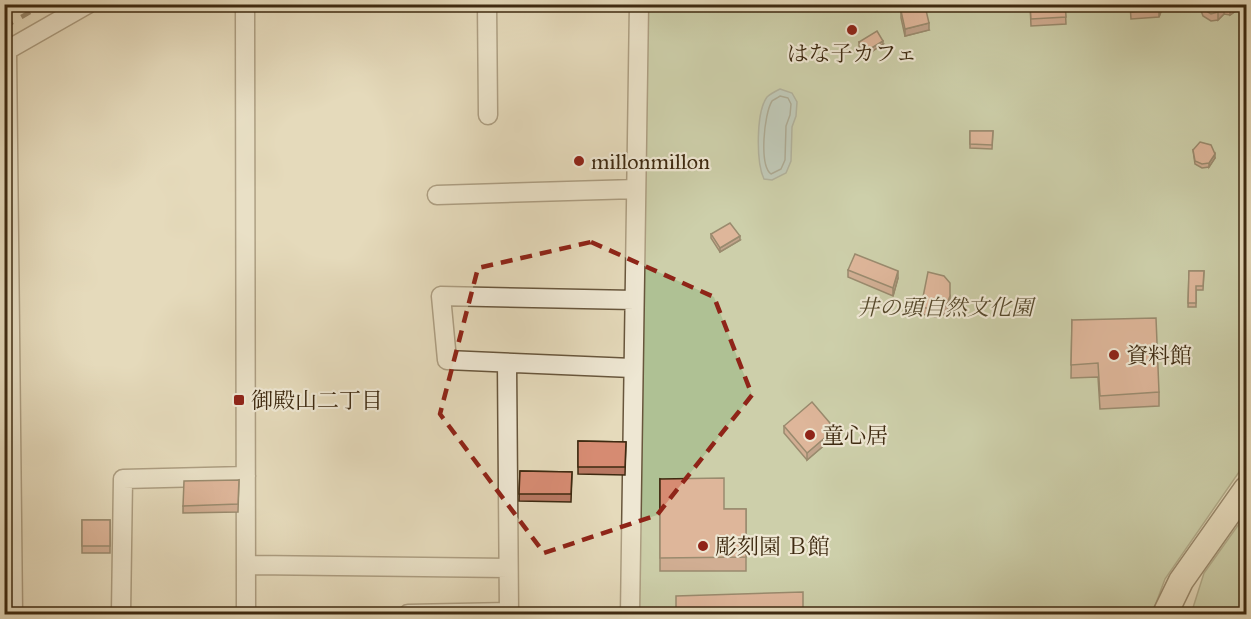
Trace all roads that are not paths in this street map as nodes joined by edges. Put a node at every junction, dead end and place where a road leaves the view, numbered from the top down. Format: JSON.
{"nodes":[{"id":1,"x":88,"y":4,"type":"edge"},
{"id":2,"x":245,"y":4,"type":"edge"},
{"id":3,"x":487,"y":4,"type":"edge"},
{"id":4,"x":639,"y":4,"type":"edge"},
{"id":5,"x":6,"y":51,"type":"edge"},
{"id":6,"x":488,"y":116,"type":"dead end"},
{"id":7,"x":636,"y":189,"type":"junction"},
{"id":8,"x":437,"y":195,"type":"dead end"},
{"id":9,"x":633,"y":300,"type":"junction"},
{"id":10,"x":507,"y":363,"type":"junction"},
{"id":11,"x":632,"y":368,"type":"junction"},
{"id":12,"x":8,"y":424,"type":"edge"},
{"id":13,"x":246,"y":476,"type":"junction"},
{"id":14,"x":1246,"y":489,"type":"edge"},
{"id":15,"x":247,"y":565,"type":"junction"},
{"id":16,"x":508,"y":568,"type":"junction"},
{"id":17,"x":509,"y":613,"type":"edge"},
{"id":18,"x":13,"y":615,"type":"edge"},
{"id":19,"x":121,"y":615,"type":"edge"},
{"id":20,"x":246,"y":615,"type":"edge"},
{"id":21,"x":408,"y":615,"type":"edge"},
{"id":22,"x":630,"y":615,"type":"edge"},
{"id":23,"x":1165,"y":615,"type":"edge"}],
"edges":[{"from":1,"to":5,"type":"street"},
{"from":2,"to":13,"type":"street"},
{"from":3,"to":6,"type":"street"},
{"from":4,"to":7,"type":"street"},
{"from":5,"to":12,"type":"street"},
{"from":7,"to":8,"type":"street"},
{"from":7,"to":9,"type":"street"},
{"from":9,"to":10,"type":"street"},
{"from":9,"to":11,"type":"street"},
{"from":10,"to":11,"type":"street"},
{"from":10,"to":16,"type":"street"},
{"from":11,"to":22,"type":"street"},
{"from":12,"to":18,"type":"street"},
{"from":13,"to":15,"type":"street"},
{"from":13,"to":19,"type":"street"},
{"from":14,"to":23,"type":"main road"},
{"from":15,"to":16,"type":"street"},
{"from":15,"to":20,"type":"street"},
{"from":16,"to":17,"type":"street"},
{"from":17,"to":21,"type":"street"}]}
